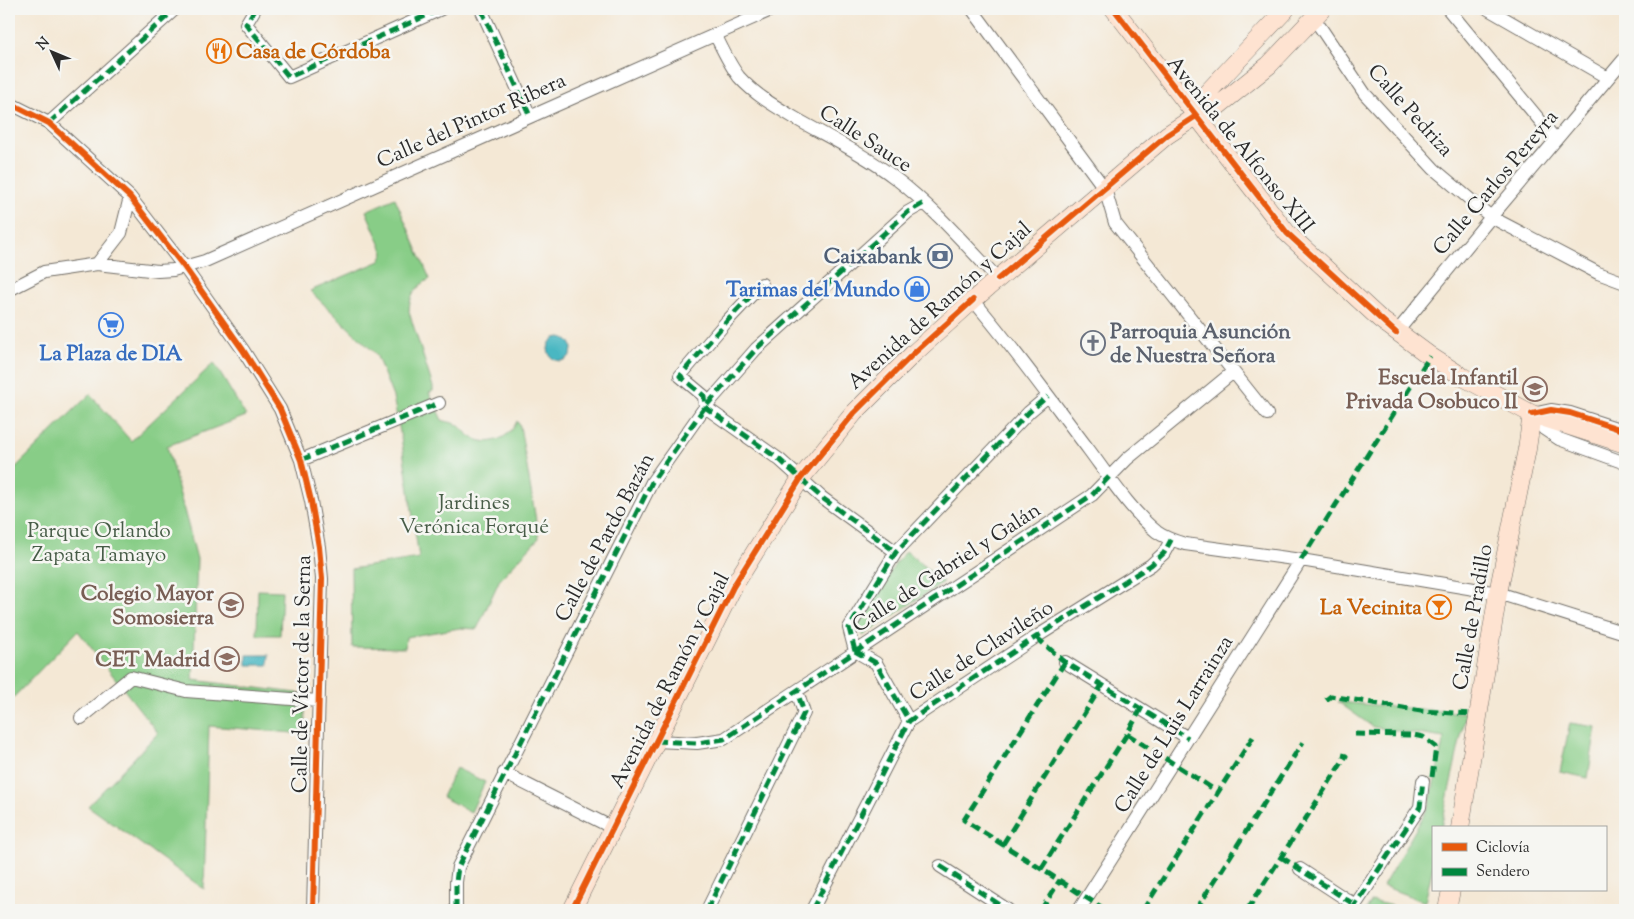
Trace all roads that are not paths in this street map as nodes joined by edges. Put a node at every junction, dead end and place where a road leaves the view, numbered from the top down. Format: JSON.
{"nodes":[{"id":1,"x":175,"y":9,"type":"edge"},
{"id":2,"x":255,"y":9,"type":"edge"},
{"id":3,"x":441,"y":9,"type":"edge"},
{"id":4,"x":481,"y":9,"type":"edge"},
{"id":5,"x":773,"y":9,"type":"edge"},
{"id":6,"x":972,"y":9,"type":"edge"},
{"id":7,"x":1114,"y":9,"type":"edge"},
{"id":8,"x":1286,"y":9,"type":"edge"},
{"id":9,"x":1448,"y":9,"type":"edge"},
{"id":10,"x":1488,"y":9,"type":"edge"},
{"id":11,"x":1318,"y":14,"type":"edge"},
{"id":12,"x":715,"y":34,"type":"junction"},
{"id":13,"x":1625,"y":58,"type":"edge"},
{"id":14,"x":1608,"y":78,"type":"junction"},
{"id":15,"x":9,"y":103,"type":"edge"},
{"id":16,"x":530,"y":116,"type":"junction"},
{"id":17,"x":1196,"y":116,"type":"junction"},
{"id":18,"x":48,"y":123,"type":"junction"},
{"id":19,"x":1556,"y":140,"type":"junction"},
{"id":20,"x":1105,"y":189,"type":"junction"},
{"id":21,"x":130,"y":197,"type":"junction"},
{"id":22,"x":924,"y":203,"type":"junction"},
{"id":23,"x":1491,"y":217,"type":"junction"},
{"id":24,"x":96,"y":264,"type":"junction"},
{"id":25,"x":185,"y":268,"type":"junction"},
{"id":26,"x":998,"y":279,"type":"junction"},
{"id":27,"x":1625,"y":283,"type":"edge"},
{"id":28,"x":762,"y":284,"type":"dead end"},
{"id":29,"x":9,"y":290,"type":"edge"},
{"id":30,"x":973,"y":300,"type":"junction"},
{"id":31,"x":1396,"y":333,"type":"junction"},
{"id":32,"x":1232,"y":372,"type":"junction"},
{"id":33,"x":1048,"y":396,"type":"junction"},
{"id":34,"x":439,"y":403,"type":"dead end"},
{"id":35,"x":705,"y":407,"type":"junction"},
{"id":36,"x":1267,"y":414,"type":"dead end"},
{"id":37,"x":1532,"y":414,"type":"junction"},
{"id":38,"x":1625,"y":431,"type":"edge"},
{"id":39,"x":1625,"y":444,"type":"edge"},
{"id":40,"x":300,"y":460,"type":"junction"},
{"id":41,"x":1625,"y":463,"type":"edge"},
{"id":42,"x":1109,"y":477,"type":"junction"},
{"id":43,"x":801,"y":478,"type":"junction"},
{"id":44,"x":1171,"y":540,"type":"junction"},
{"id":45,"x":896,"y":552,"type":"junction"},
{"id":46,"x":1301,"y":560,"type":"junction"},
{"id":47,"x":1498,"y":593,"type":"junction"},
{"id":48,"x":1625,"y":633,"type":"edge"},
{"id":49,"x":855,"y":651,"type":"junction"},
{"id":50,"x":1065,"y":662,"type":"dead end"},
{"id":51,"x":797,"y":691,"type":"junction"},
{"id":52,"x":318,"y":701,"type":"junction"},
{"id":53,"x":81,"y":718,"type":"dead end"},
{"id":54,"x":909,"y":721,"type":"junction"},
{"id":55,"x":1188,"y":738,"type":"junction"},
{"id":56,"x":656,"y":741,"type":"junction"},
{"id":57,"x":504,"y":773,"type":"junction"},
{"id":58,"x":1423,"y":782,"type":"dead end"},
{"id":59,"x":1460,"y":826,"type":"edge"},
{"id":60,"x":612,"y":828,"type":"junction"},
{"id":61,"x":940,"y":866,"type":"dead end"},
{"id":62,"x":1300,"y":869,"type":"dead end"},
{"id":63,"x":1451,"y":892,"type":"edge"},
{"id":64,"x":1354,"y":908,"type":"edge"},
{"id":65,"x":313,"y":910,"type":"edge"},
{"id":66,"x":456,"y":910,"type":"edge"},
{"id":67,"x":572,"y":910,"type":"edge"},
{"id":68,"x":707,"y":910,"type":"edge"},
{"id":69,"x":812,"y":910,"type":"edge"},
{"id":70,"x":1008,"y":910,"type":"edge"},
{"id":71,"x":1078,"y":910,"type":"edge"},
{"id":72,"x":1447,"y":910,"type":"edge"}],
"edges":[{"from":1,"to":18,"type":"street"},
{"from":2,"to":3,"type":"street"},
{"from":4,"to":16,"type":"street"},
{"from":5,"to":12,"type":"street","name":"Calle del Pintor Ribera"},
{"from":6,"to":20,"type":"street"},
{"from":7,"to":17,"type":"main road","name":"Avenida de Alfonso XIII"},
{"from":8,"to":17,"type":"main road"},
{"from":9,"to":19,"type":"street"},
{"from":10,"to":14,"type":"street"},
{"from":11,"to":17,"type":"main road","name":"Avenida de Ramón y Cajal"},
{"from":11,"to":23,"type":"street","name":"Calle Pedriza"},
{"from":12,"to":16,"type":"street","name":"Calle del Pintor Ribera"},
{"from":12,"to":22,"type":"street","name":"Calle Sauce"},
{"from":13,"to":14,"type":"street","name":"Calle Carlos Pereyra"},
{"from":14,"to":19,"type":"street","name":"Calle Carlos Pereyra"},
{"from":15,"to":18,"type":"street","name":"Calle de Víctor de la Serna"},
{"from":16,"to":25,"type":"street","name":"Calle del Pintor Ribera"},
{"from":17,"to":20,"type":"main road","name":"Avenida de Ramón y Cajal"},
{"from":17,"to":31,"type":"main road","name":"Avenida de Alfonso XIII"},
{"from":18,"to":21,"type":"street","name":"Calle de Víctor de la Serna"},
{"from":19,"to":23,"type":"street","name":"Calle Carlos Pereyra"},
{"from":20,"to":26,"type":"main road","name":"Avenida de Ramón y Cajal"},
{"from":20,"to":32,"type":"street"},
{"from":21,"to":24,"type":"street"},
{"from":21,"to":25,"type":"street","name":"Calle de Víctor de la Serna"},
{"from":22,"to":26,"type":"street","name":"Calle Sauce"},
{"from":22,"to":35,"type":"street","name":"Calle de Pardo Bazán"},
{"from":23,"to":27,"type":"street","name":"Calle Pedriza"},
{"from":23,"to":31,"type":"street","name":"Calle Carlos Pereyra"},
{"from":24,"to":25,"type":"street","name":"Calle del Pintor Ribera"},
{"from":24,"to":29,"type":"street","name":"Calle del Pintor Ribera"},
{"from":25,"to":40,"type":"street","name":"Calle de Víctor de la Serna"},
{"from":26,"to":30,"type":"main road","name":"Avenida de Ramón y Cajal"},
{"from":28,"to":35,"type":"street"},
{"from":30,"to":33,"type":"street"},
{"from":30,"to":43,"type":"main road","name":"Avenida de Ramón y Cajal"},
{"from":31,"to":37,"type":"main road","name":"Avenida de Alfonso XIII"},
{"from":32,"to":36,"type":"street"},
{"from":32,"to":42,"type":"street","name":"Calle de Gabriel y Galán"},
{"from":33,"to":42,"type":"street"},
{"from":33,"to":45,"type":"street"},
{"from":34,"to":40,"type":"street"},
{"from":35,"to":43,"type":"street"},
{"from":35,"to":57,"type":"street","name":"Calle de Pardo Bazán"},
{"from":37,"to":38,"type":"street"},
{"from":37,"to":39,"type":"main road","name":"Avenida de Alfonso XIII"},
{"from":37,"to":41,"type":"street","name":"Avenida de Alfonso XIII"},
{"from":37,"to":47,"type":"main road","name":"Calle de Pradillo"},
{"from":40,"to":52,"type":"street","name":"Calle de Víctor de la Serna"},
{"from":42,"to":44,"type":"street"},
{"from":42,"to":49,"type":"street","name":"Calle de Gabriel y Galán"},
{"from":43,"to":45,"type":"street"},
{"from":43,"to":56,"type":"main road","name":"Avenida de Ramón y Cajal"},
{"from":44,"to":46,"type":"street"},
{"from":44,"to":54,"type":"street","name":"Calle de Clavileño"},
{"from":45,"to":49,"type":"street"},
{"from":46,"to":47,"type":"street"},
{"from":46,"to":55,"type":"street","name":"Calle de Luis Larrainza"},
{"from":47,"to":48,"type":"street"},
{"from":47,"to":59,"type":"main road","name":"Calle de Pradillo"},
{"from":49,"to":51,"type":"street","name":"Calle de Gabriel y Galán"},
{"from":49,"to":54,"type":"street"},
{"from":50,"to":55,"type":"street"},
{"from":51,"to":56,"type":"street","name":"Calle de Gabriel y Galán"},
{"from":51,"to":68,"type":"street"},
{"from":52,"to":53,"type":"street"},
{"from":52,"to":65,"type":"street","name":"Calle de Víctor de la Serna"},
{"from":54,"to":69,"type":"street","name":"Calle de Clavileño"},
{"from":55,"to":71,"type":"street","name":"Calle de Luis Larrainza"},
{"from":56,"to":60,"type":"main road","name":"Avenida de Ramón y Cajal"},
{"from":57,"to":60,"type":"street"},
{"from":57,"to":66,"type":"street","name":"Calle de Pardo Bazán"},
{"from":58,"to":64,"type":"street"},
{"from":60,"to":67,"type":"main road","name":"Avenida de Ramón y Cajal"},
{"from":61,"to":70,"type":"street"},
{"from":62,"to":64,"type":"street"},
{"from":63,"to":72,"type":"main road"}]}
